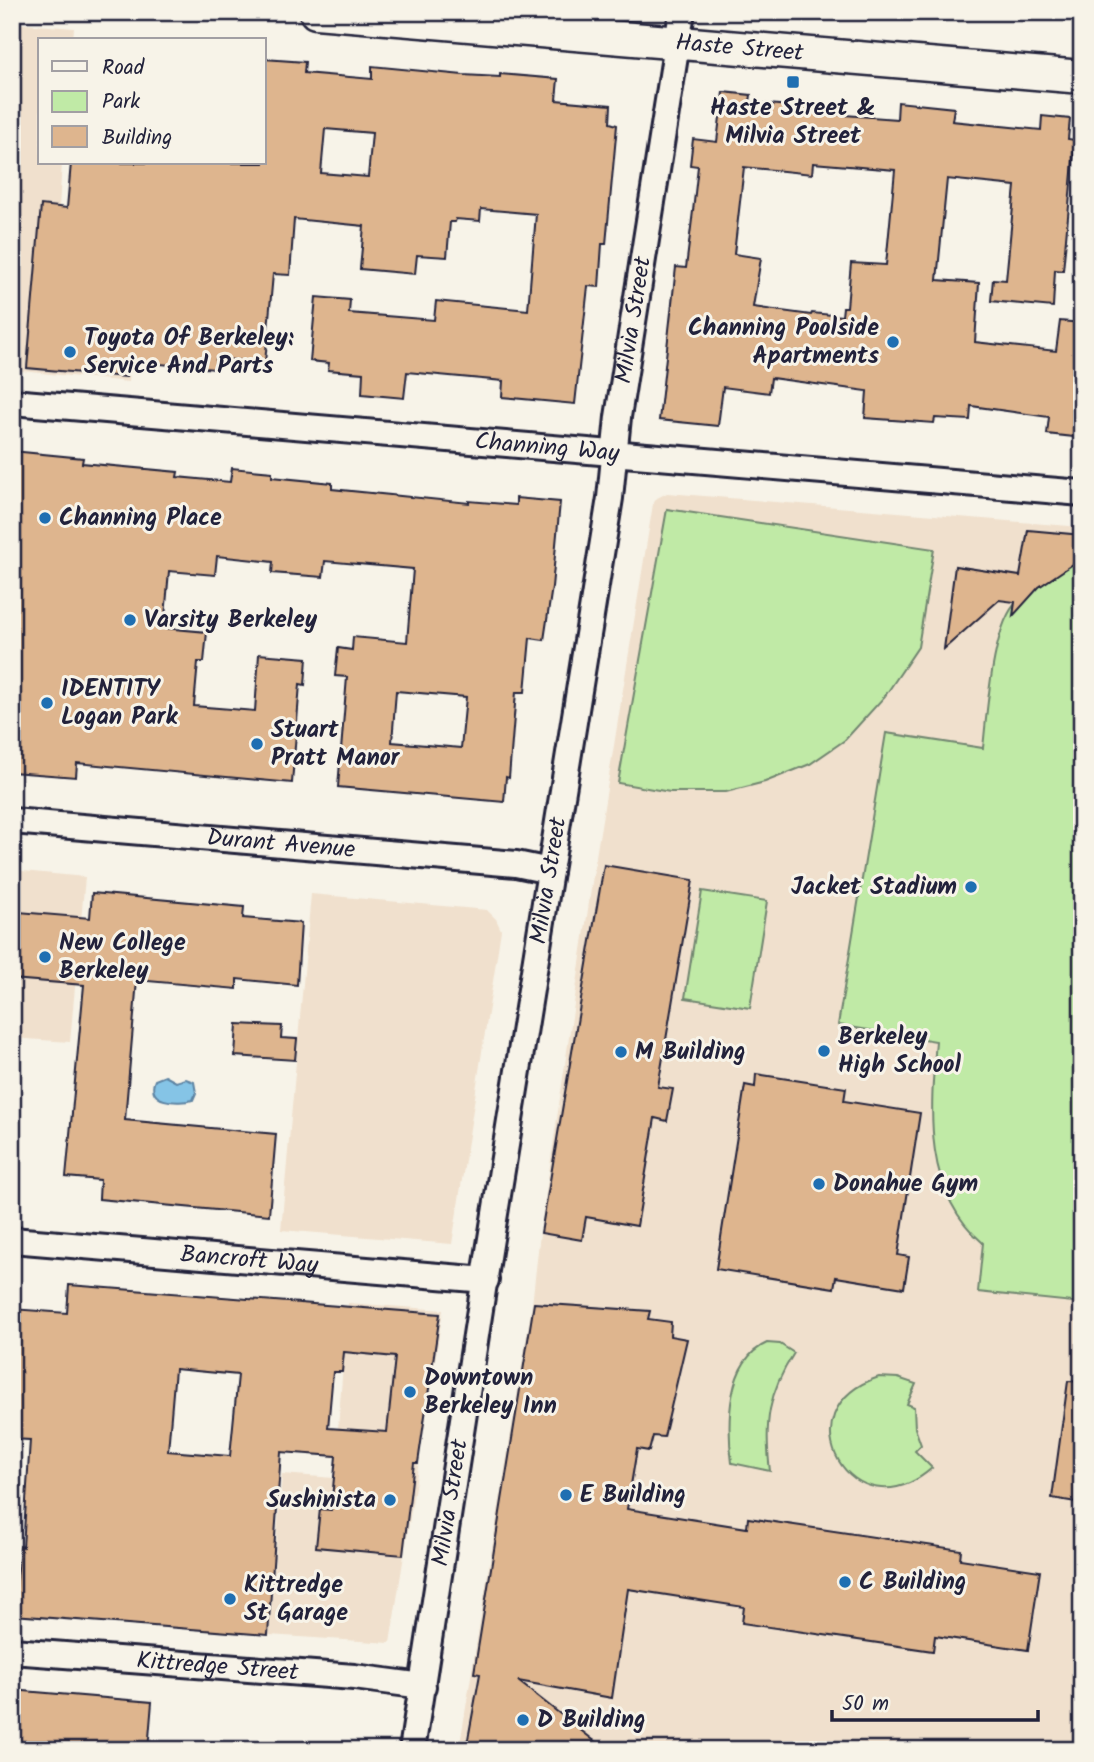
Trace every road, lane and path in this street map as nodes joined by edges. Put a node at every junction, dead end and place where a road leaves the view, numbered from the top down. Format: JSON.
{"nodes":[{"id":1,"x":316,"y":12,"type":"edge"},
{"id":2,"x":682,"y":12,"type":"edge"},
{"id":3,"x":677,"y":43,"type":"junction"},
{"id":4,"x":1082,"y":77,"type":"edge"},
{"id":5,"x":12,"y":402,"type":"edge"},
{"id":6,"x":615,"y":453,"type":"junction"},
{"id":7,"x":1082,"y":493,"type":"edge"},
{"id":8,"x":12,"y":821,"type":"edge"},
{"id":9,"x":550,"y":871,"type":"junction"},
{"id":10,"x":12,"y":1240,"type":"edge"},
{"id":11,"x":486,"y":1279,"type":"junction"},
{"id":12,"x":12,"y":1651,"type":"edge"},
{"id":13,"x":423,"y":1686,"type":"junction"},
{"id":14,"x":412,"y":1750,"type":"edge"}],
"edges":[{"from":1,"to":3,"type":"street","name":"Haste Street"},
{"from":2,"to":3,"type":"street","name":"Milvia Street"},
{"from":3,"to":4,"type":"street","name":"Haste Street"},
{"from":3,"to":6,"type":"street","name":"Milvia Street"},
{"from":5,"to":6,"type":"street","name":"Channing Way"},
{"from":6,"to":7,"type":"street","name":"Channing Way"},
{"from":6,"to":9,"type":"street","name":"Milvia Street"},
{"from":8,"to":9,"type":"street","name":"Durant Avenue"},
{"from":9,"to":11,"type":"street","name":"Milvia Street"},
{"from":10,"to":11,"type":"street","name":"Bancroft Way"},
{"from":11,"to":13,"type":"street","name":"Milvia Street"},
{"from":12,"to":13,"type":"street","name":"Kittredge Street"},
{"from":13,"to":14,"type":"street","name":"Milvia Street"}]}
